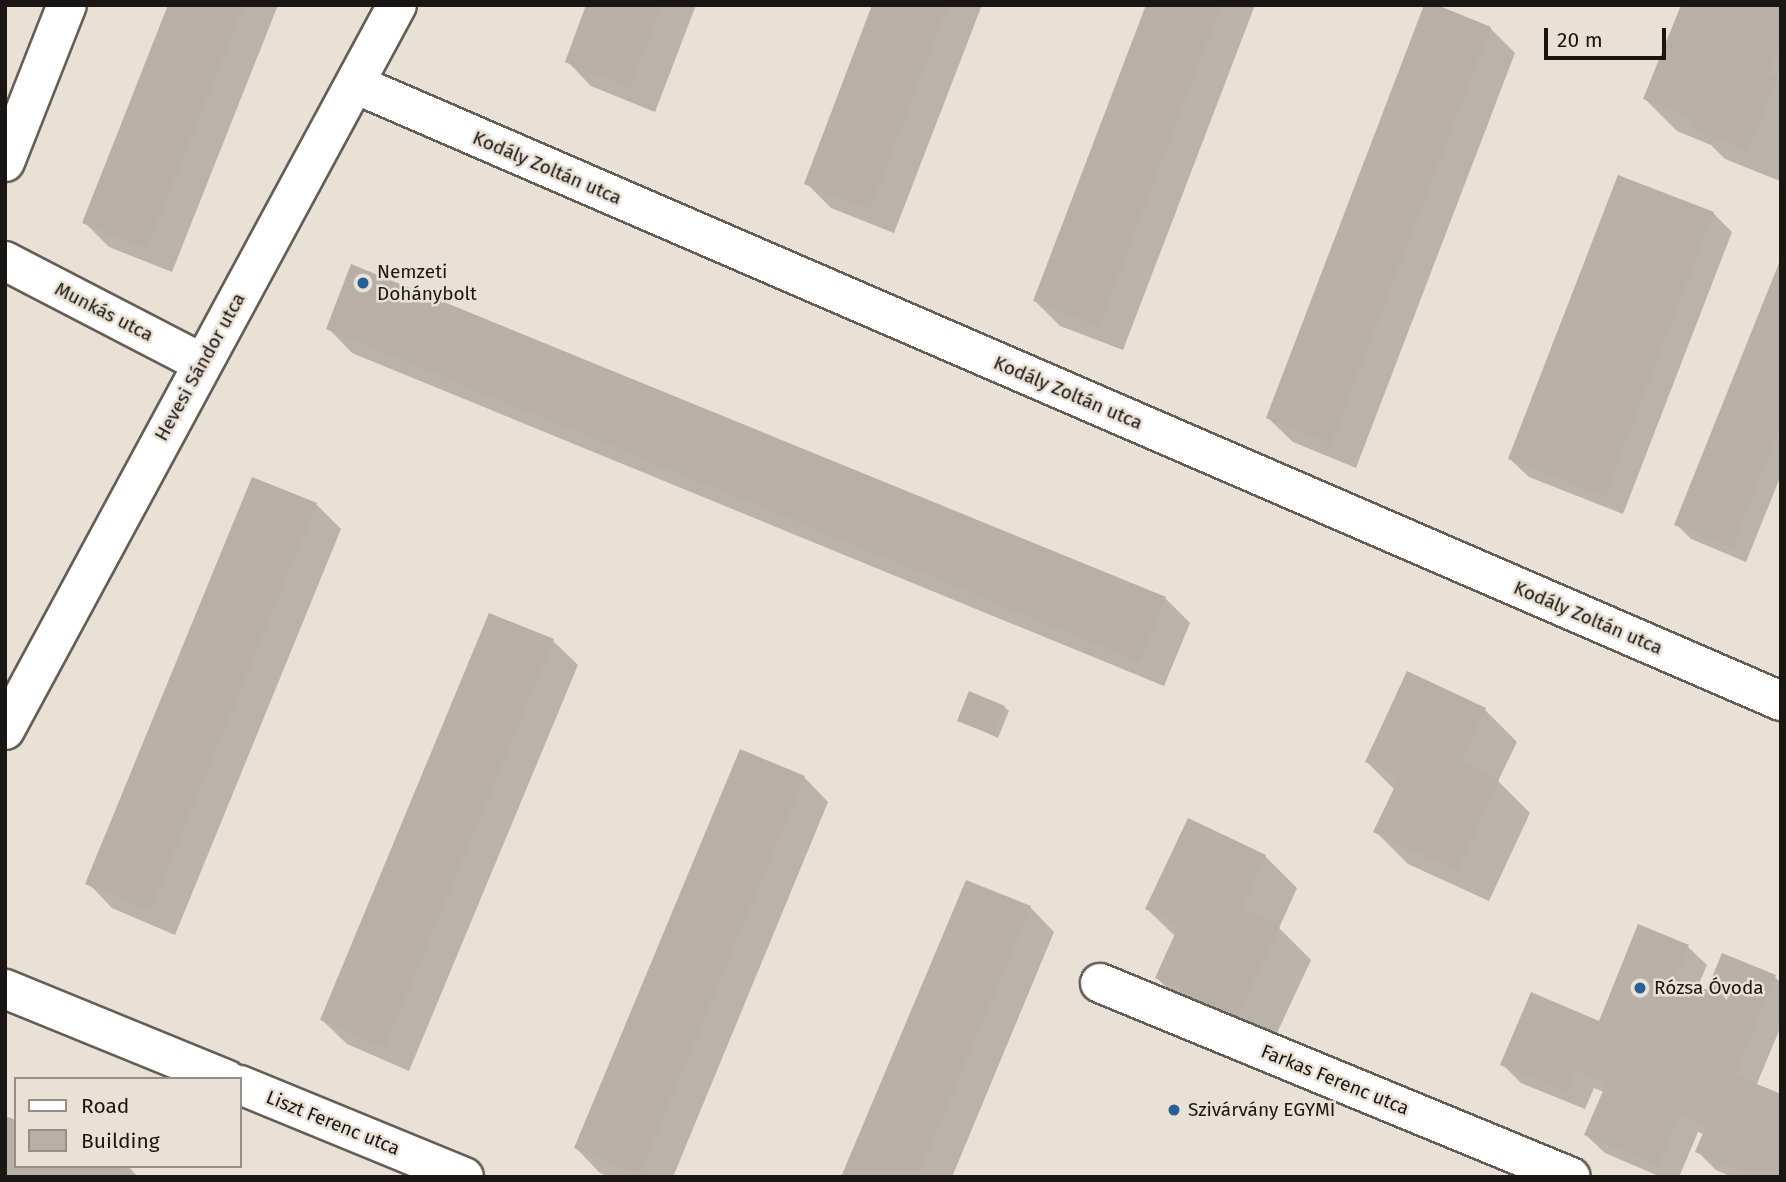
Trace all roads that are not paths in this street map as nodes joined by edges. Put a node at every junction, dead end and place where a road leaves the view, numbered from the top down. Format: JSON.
{"nodes":[{"id":1,"x":67,"y":5,"type":"edge"},
{"id":2,"x":397,"y":5,"type":"edge"},
{"id":3,"x":355,"y":84,"type":"junction"},
{"id":4,"x":5,"y":162,"type":"edge"},
{"id":5,"x":5,"y":261,"type":"edge"},
{"id":6,"x":202,"y":363,"type":"junction"},
{"id":7,"x":1781,"y":701,"type":"edge"},
{"id":8,"x":5,"y":730,"type":"edge"},
{"id":9,"x":1100,"y":983,"type":"dead end"},
{"id":10,"x":5,"y":989,"type":"edge"},
{"id":11,"x":221,"y":1077,"type":"edge"},
{"id":12,"x":242,"y":1085,"type":"edge"},
{"id":13,"x":1520,"y":1167,"type":"edge"},
{"id":14,"x":464,"y":1177,"type":"edge"},
{"id":15,"x":1571,"y":1177,"type":"edge"}],
"edges":[{"from":1,"to":4,"type":"street"},
{"from":2,"to":3,"type":"street","name":"Hevesi Sándor utca"},
{"from":3,"to":6,"type":"street","name":"Hevesi Sándor utca"},
{"from":3,"to":7,"type":"street","name":"Kodály Zoltán utca"},
{"from":5,"to":6,"type":"street","name":"Munkás utca"},
{"from":6,"to":8,"type":"street","name":"Hevesi Sándor utca"},
{"from":9,"to":13,"type":"street","name":"Farkas Ferenc utca"},
{"from":10,"to":11,"type":"street"},
{"from":12,"to":14,"type":"street","name":"Liszt Ferenc utca"},
{"from":13,"to":15,"type":"street","name":"Farkas Ferenc utca"}]}
